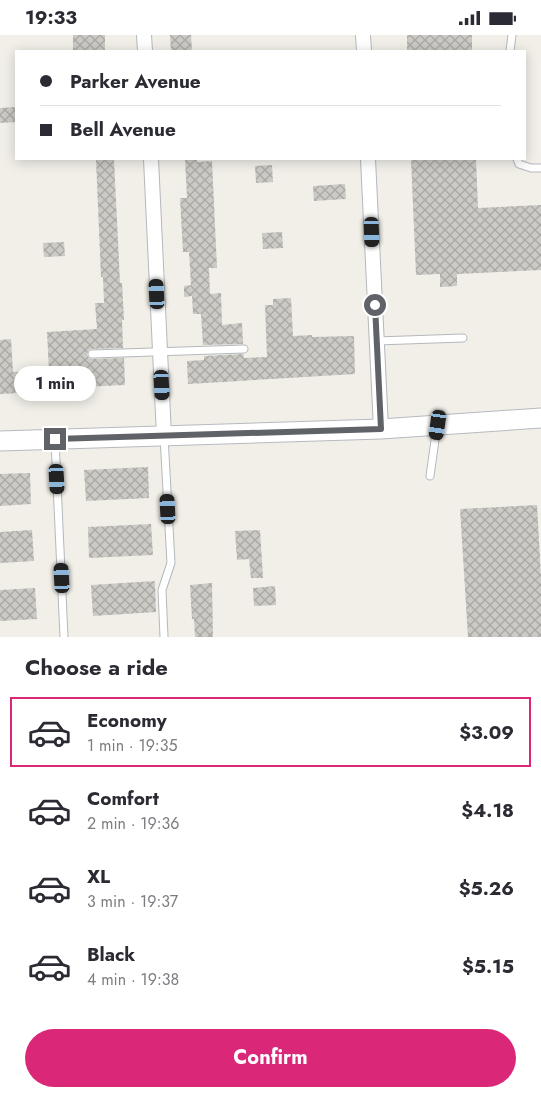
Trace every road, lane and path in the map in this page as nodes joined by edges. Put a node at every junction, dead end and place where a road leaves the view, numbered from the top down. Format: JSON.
{"nodes":[{"id":1,"x":144,"y":35,"type":"edge"},
{"id":2,"x":363,"y":35,"type":"edge"},
{"id":3,"x":512,"y":35,"type":"edge"},
{"id":4,"x":145,"y":50,"type":"edge"},
{"id":5,"x":364,"y":50,"type":"edge"},
{"id":6,"x":510,"y":50,"type":"edge"},
{"id":7,"x":151,"y":160,"type":"edge"},
{"id":8,"x":368,"y":160,"type":"edge"},
{"id":9,"x":517,"y":160,"type":"edge"},
{"id":10,"x":541,"y":168,"type":"edge"},
{"id":11,"x":463,"y":338,"type":"dead end"},
{"id":12,"x":377,"y":341,"type":"junction"},
{"id":13,"x":244,"y":349,"type":"dead end"},
{"id":14,"x":160,"y":352,"type":"junction"},
{"id":15,"x":92,"y":354,"type":"dead end"},
{"id":16,"x":541,"y":418,"type":"edge"},
{"id":17,"x":438,"y":425,"type":"junction"},
{"id":18,"x":381,"y":429,"type":"junction"},
{"id":19,"x":164,"y":436,"type":"junction"},
{"id":20,"x":55,"y":439,"type":"junction"},
{"id":21,"x":0,"y":441,"type":"edge"},
{"id":22,"x":430,"y":476,"type":"dead end"},
{"id":23,"x":64,"y":637,"type":"edge"},
{"id":24,"x":164,"y":637,"type":"edge"}],
"edges":[{"from":1,"to":4,"type":"street"},
{"from":2,"to":5,"type":"street"},
{"from":3,"to":6,"type":"lane"},
{"from":7,"to":14,"type":"street"},
{"from":8,"to":12,"type":"street"},
{"from":9,"to":10,"type":"lane"},
{"from":11,"to":12,"type":"lane"},
{"from":12,"to":18,"type":"street"},
{"from":13,"to":14,"type":"lane"},
{"from":14,"to":15,"type":"lane"},
{"from":14,"to":19,"type":"street"},
{"from":16,"to":17,"type":"main road"},
{"from":17,"to":18,"type":"main road"},
{"from":17,"to":22,"type":"lane"},
{"from":18,"to":19,"type":"main road"},
{"from":19,"to":20,"type":"main road"},
{"from":19,"to":24,"type":"lane"},
{"from":20,"to":21,"type":"main road"},
{"from":20,"to":23,"type":"lane"}]}
